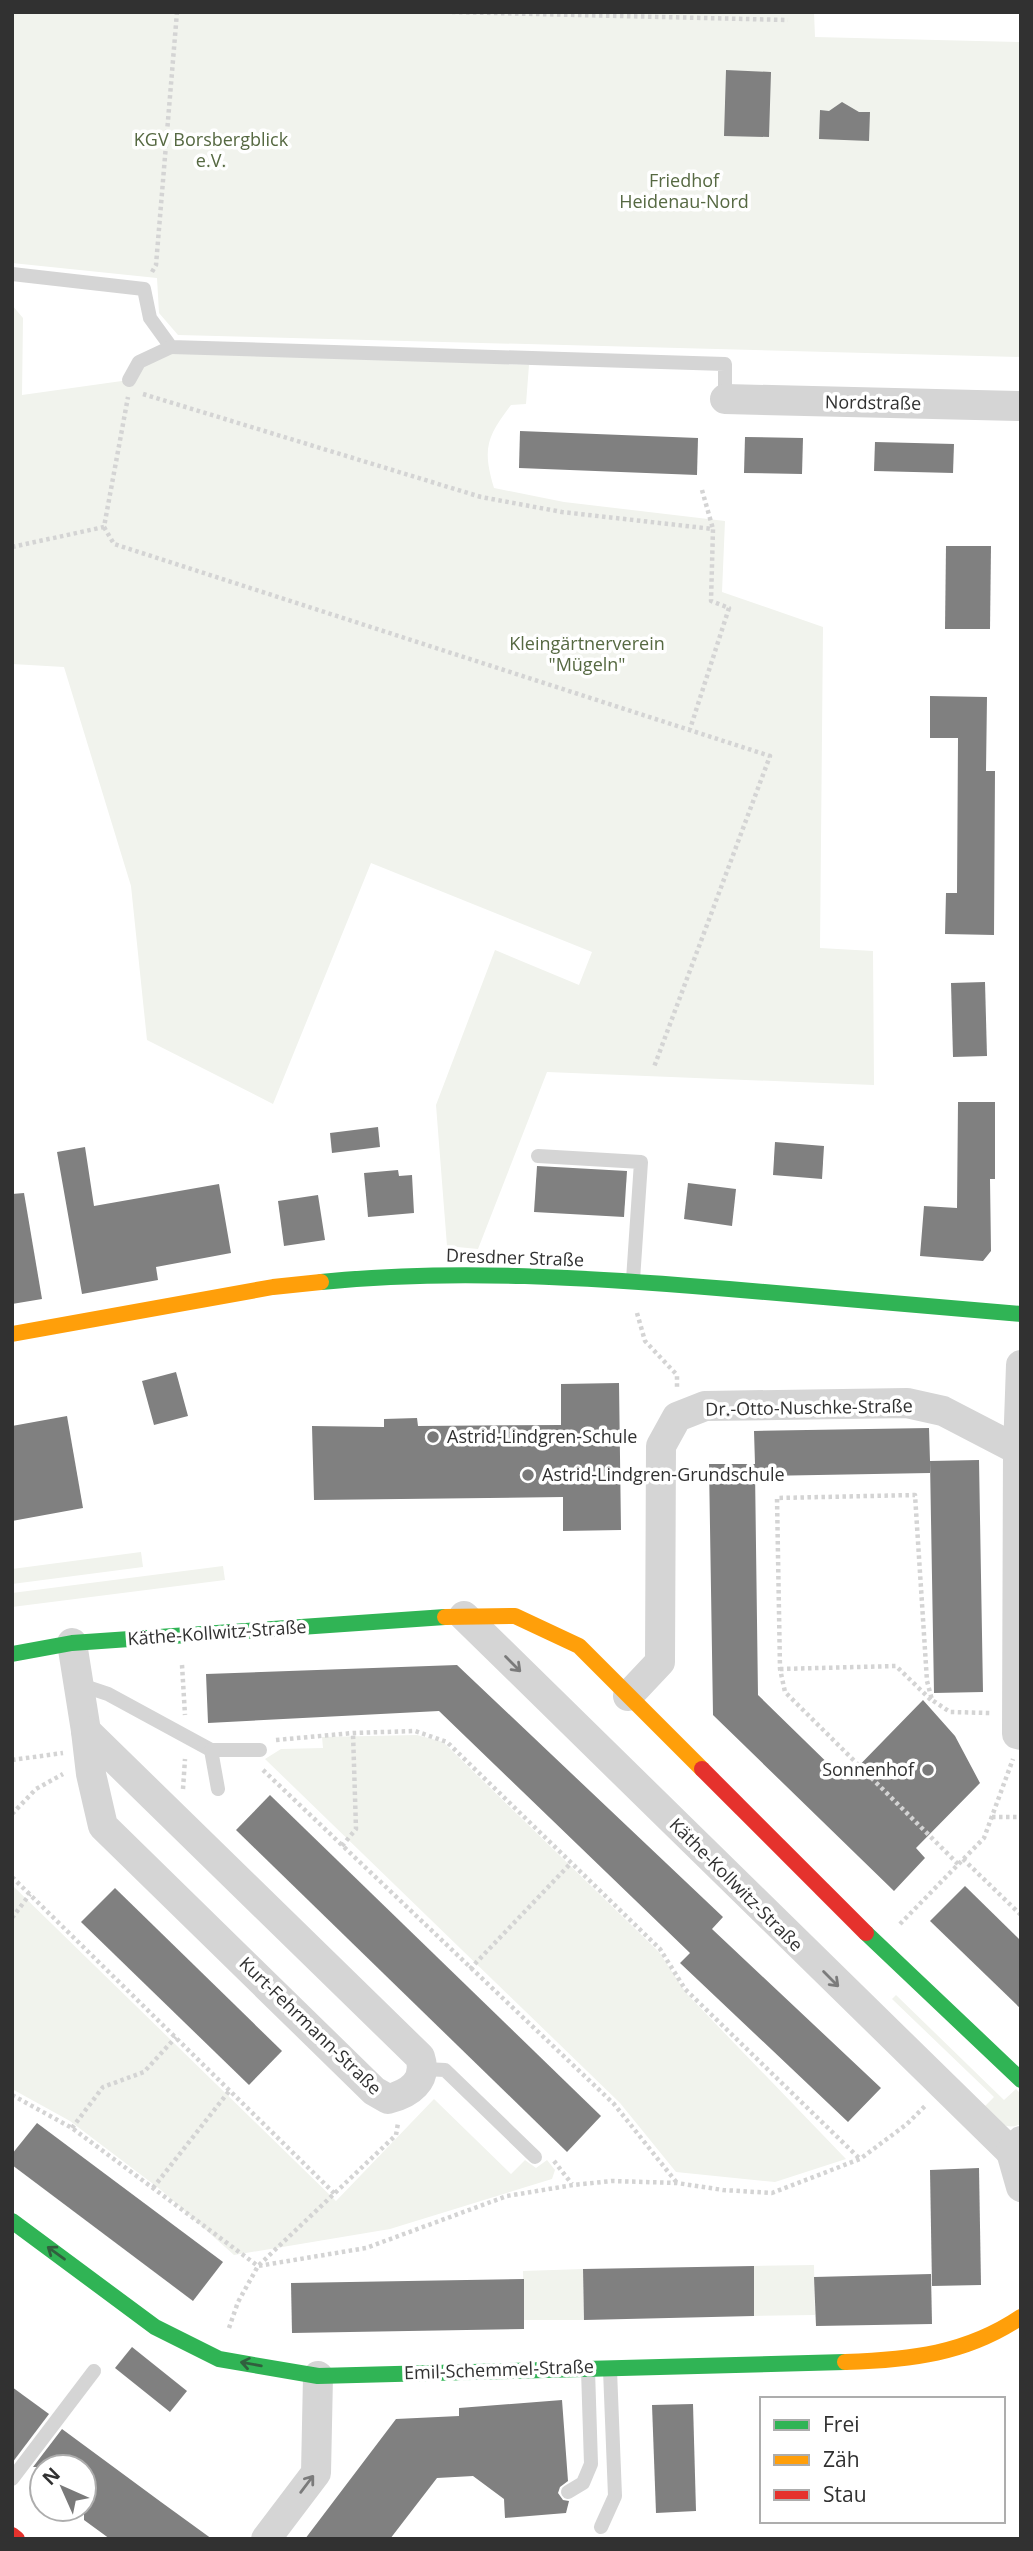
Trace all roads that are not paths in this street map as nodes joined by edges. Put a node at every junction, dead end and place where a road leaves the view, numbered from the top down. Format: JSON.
{"nodes":[{"id":1,"x":12,"y":274,"type":"edge"},
{"id":2,"x":170,"y":347,"type":"junction"},
{"id":3,"x":129,"y":380,"type":"road end"},
{"id":4,"x":725,"y":399,"type":"joint"},
{"id":5,"x":1021,"y":406,"type":"edge"},
{"id":6,"x":538,"y":1156,"type":"dead end"},
{"id":7,"x":633,"y":1282,"type":"junction"},
{"id":8,"x":1021,"y":1314,"type":"edge"},
{"id":9,"x":12,"y":1334,"type":"edge"},
{"id":10,"x":1021,"y":1365,"type":"edge"},
{"id":11,"x":1018,"y":1450,"type":"junction"},
{"id":12,"x":1019,"y":1522,"type":"edge"},
{"id":13,"x":464,"y":1616,"type":"junction"},
{"id":14,"x":72,"y":1643,"type":"junction"},
{"id":15,"x":12,"y":1654,"type":"edge"},
{"id":16,"x":78,"y":1684,"type":"junction"},
{"id":17,"x":628,"y":1696,"type":"junction"},
{"id":18,"x":1018,"y":1727,"type":"edge"},
{"id":19,"x":211,"y":1750,"type":"junction"},
{"id":20,"x":260,"y":1750,"type":"road end"},
{"id":21,"x":88,"y":1752,"type":"junction"},
{"id":22,"x":218,"y":1789,"type":"dead end"},
{"id":23,"x":424,"y":2069,"type":"junction"},
{"id":24,"x":1021,"y":2080,"type":"edge"},
{"id":25,"x":1016,"y":2147,"type":"edge"},
{"id":26,"x":535,"y":2157,"type":"dead end"},
{"id":27,"x":1021,"y":2187,"type":"edge"},
{"id":28,"x":12,"y":2221,"type":"edge"},
{"id":29,"x":1021,"y":2317,"type":"edge"},
{"id":30,"x":610,"y":2366,"type":"junction"},
{"id":31,"x":588,"y":2368,"type":"junction"},
{"id":32,"x":94,"y":2371,"type":"dead end"},
{"id":33,"x":318,"y":2376,"type":"junction"},
{"id":34,"x":12,"y":2479,"type":"edge"},
{"id":35,"x":568,"y":2492,"type":"dead end"},
{"id":36,"x":601,"y":2527,"type":"dead end"},
{"id":37,"x":266,"y":2539,"type":"edge"}],
"edges":[{"from":1,"to":2,"type":"lane"},
{"from":2,"to":3,"type":"lane"},
{"from":2,"to":4,"type":"lane"},
{"from":4,"to":5,"type":"street","name":"Nordstraße"},
{"from":6,"to":7,"type":"lane"},
{"from":7,"to":8,"type":"street","name":"Dresdner Straße"},
{"from":7,"to":9,"type":"street","name":"Dresdner Straße"},
{"from":10,"to":11,"type":"street"},
{"from":11,"to":12,"type":"street"},
{"from":11,"to":17,"type":"street","name":"Dr.-Otto-Nuschke-Straße"},
{"from":12,"to":18,"type":"street"},
{"from":13,"to":14,"type":"street","name":"Käthe-Kollwitz-Straße"},
{"from":13,"to":17,"type":"street","name":"Käthe-Kollwitz-Straße"},
{"from":13,"to":25,"type":"street","name":"Käthe-Kollwitz-Straße","one_way":true},
{"from":14,"to":15,"type":"street","name":"Käthe-Kollwitz-Straße"},
{"from":14,"to":16,"type":"street","name":"Kurt-Fehrmann-Straße"},
{"from":16,"to":19,"type":"lane"},
{"from":16,"to":21,"type":"street","name":"Kurt-Fehrmann-Straße"},
{"from":17,"to":24,"type":"street","name":"Käthe-Kollwitz-Straße"},
{"from":19,"to":20,"type":"lane"},
{"from":19,"to":22,"type":"lane"},
{"from":21,"to":23,"type":"street"},
{"from":21,"to":23,"type":"street","name":"Kurt-Fehrmann-Straße"},
{"from":23,"to":26,"type":"lane"},
{"from":25,"to":27,"type":"street"},
{"from":33,"to":28,"type":"street","name":"Emil-Schemmel-Straße","one_way":true},
{"from":29,"to":30,"type":"street","name":"Emil-Schemmel-Straße"},
{"from":30,"to":31,"type":"street","name":"Emil-Schemmel-Straße"},
{"from":30,"to":36,"type":"lane"},
{"from":31,"to":33,"type":"street","name":"Emil-Schemmel-Straße"},
{"from":31,"to":35,"type":"lane"},
{"from":32,"to":34,"type":"lane"},
{"from":37,"to":33,"type":"street","one_way":true}]}
